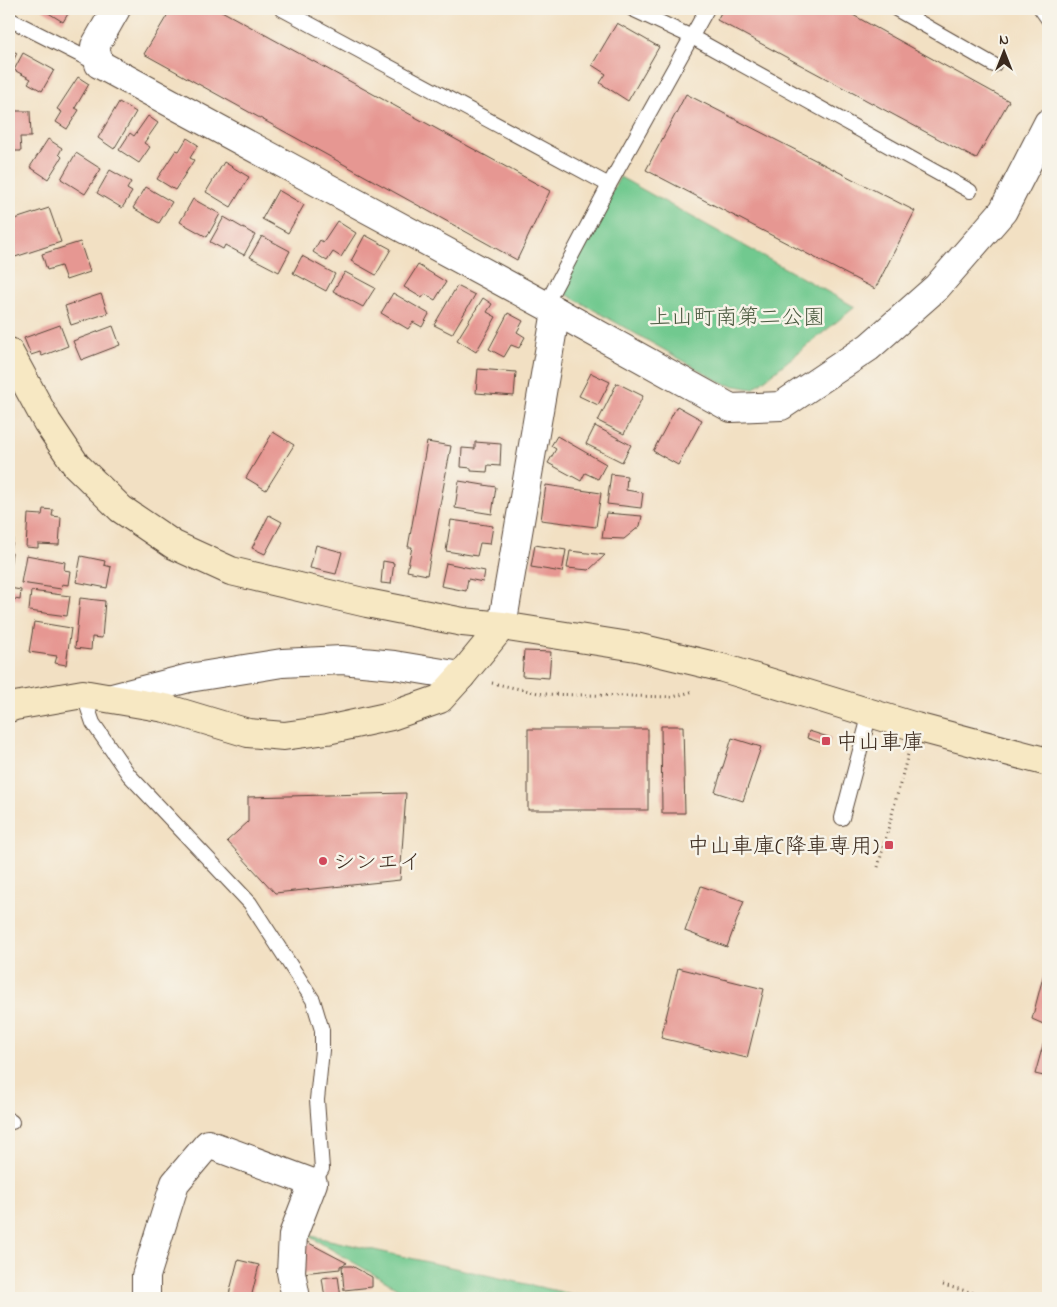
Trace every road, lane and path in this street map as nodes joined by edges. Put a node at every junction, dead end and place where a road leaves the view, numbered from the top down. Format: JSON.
{"nodes":[{"id":1,"x":116,"y":9,"type":"edge"},
{"id":2,"x":282,"y":9,"type":"edge"},
{"id":3,"x":632,"y":9,"type":"edge"},
{"id":4,"x":707,"y":9,"type":"edge"},
{"id":5,"x":896,"y":9,"type":"edge"},
{"id":6,"x":1042,"y":9,"type":"edge"},
{"id":7,"x":9,"y":19,"type":"edge"},
{"id":8,"x":1048,"y":19,"type":"edge"},
{"id":9,"x":692,"y":37,"type":"junction"},
{"id":10,"x":99,"y":64,"type":"junction"},
{"id":11,"x":994,"y":65,"type":"dead end"},
{"id":12,"x":1048,"y":123,"type":"edge"},
{"id":13,"x":609,"y":185,"type":"junction"},
{"id":14,"x":970,"y":191,"type":"dead end"},
{"id":15,"x":551,"y":308,"type":"junction"},
{"id":16,"x":9,"y":352,"type":"edge"},
{"id":17,"x":502,"y":626,"type":"junction"},
{"id":18,"x":723,"y":668,"type":"junction"},
{"id":19,"x":461,"y":676,"type":"junction"},
{"id":20,"x":83,"y":694,"type":"junction"},
{"id":21,"x":112,"y":698,"type":"junction"},
{"id":22,"x":9,"y":708,"type":"edge"},
{"id":23,"x":870,"y":713,"type":"junction"},
{"id":24,"x":908,"y":752,"type":"dead end"},
{"id":25,"x":1048,"y":762,"type":"edge"},
{"id":26,"x":842,"y":818,"type":"dead end"},
{"id":27,"x":878,"y":867,"type":"dead end"},
{"id":28,"x":313,"y":1183,"type":"junction"},
{"id":29,"x":943,"y":1285,"type":"dead end"},
{"id":30,"x":146,"y":1298,"type":"edge"},
{"id":31,"x":296,"y":1298,"type":"edge"},
{"id":32,"x":993,"y":1298,"type":"edge"}],
"edges":[{"from":1,"to":10,"type":"street"},
{"from":2,"to":13,"type":"lane"},
{"from":3,"to":9,"type":"lane"},
{"from":4,"to":9,"type":"lane"},
{"from":5,"to":11,"type":"lane"},
{"from":6,"to":8,"type":"lane"},
{"from":7,"to":10,"type":"lane"},
{"from":9,"to":13,"type":"lane"},
{"from":9,"to":14,"type":"lane"},
{"from":10,"to":15,"type":"street"},
{"from":12,"to":15,"type":"street"},
{"from":13,"to":15,"type":"lane"},
{"from":15,"to":17,"type":"street"},
{"from":16,"to":17,"type":"street"},
{"from":17,"to":18,"type":"street"},
{"from":17,"to":19,"type":"street"},
{"from":18,"to":19,"type":"path"},
{"from":18,"to":23,"type":"street"},
{"from":19,"to":21,"type":"street"},
{"from":19,"to":21,"type":"street"},
{"from":20,"to":21,"type":"street"},
{"from":20,"to":22,"type":"street"},
{"from":20,"to":28,"type":"lane"},
{"from":23,"to":25,"type":"street"},
{"from":23,"to":26,"type":"lane"},
{"from":24,"to":27,"type":"path"},
{"from":28,"to":30,"type":"street"},
{"from":28,"to":31,"type":"street"},
{"from":29,"to":32,"type":"path"}]}
